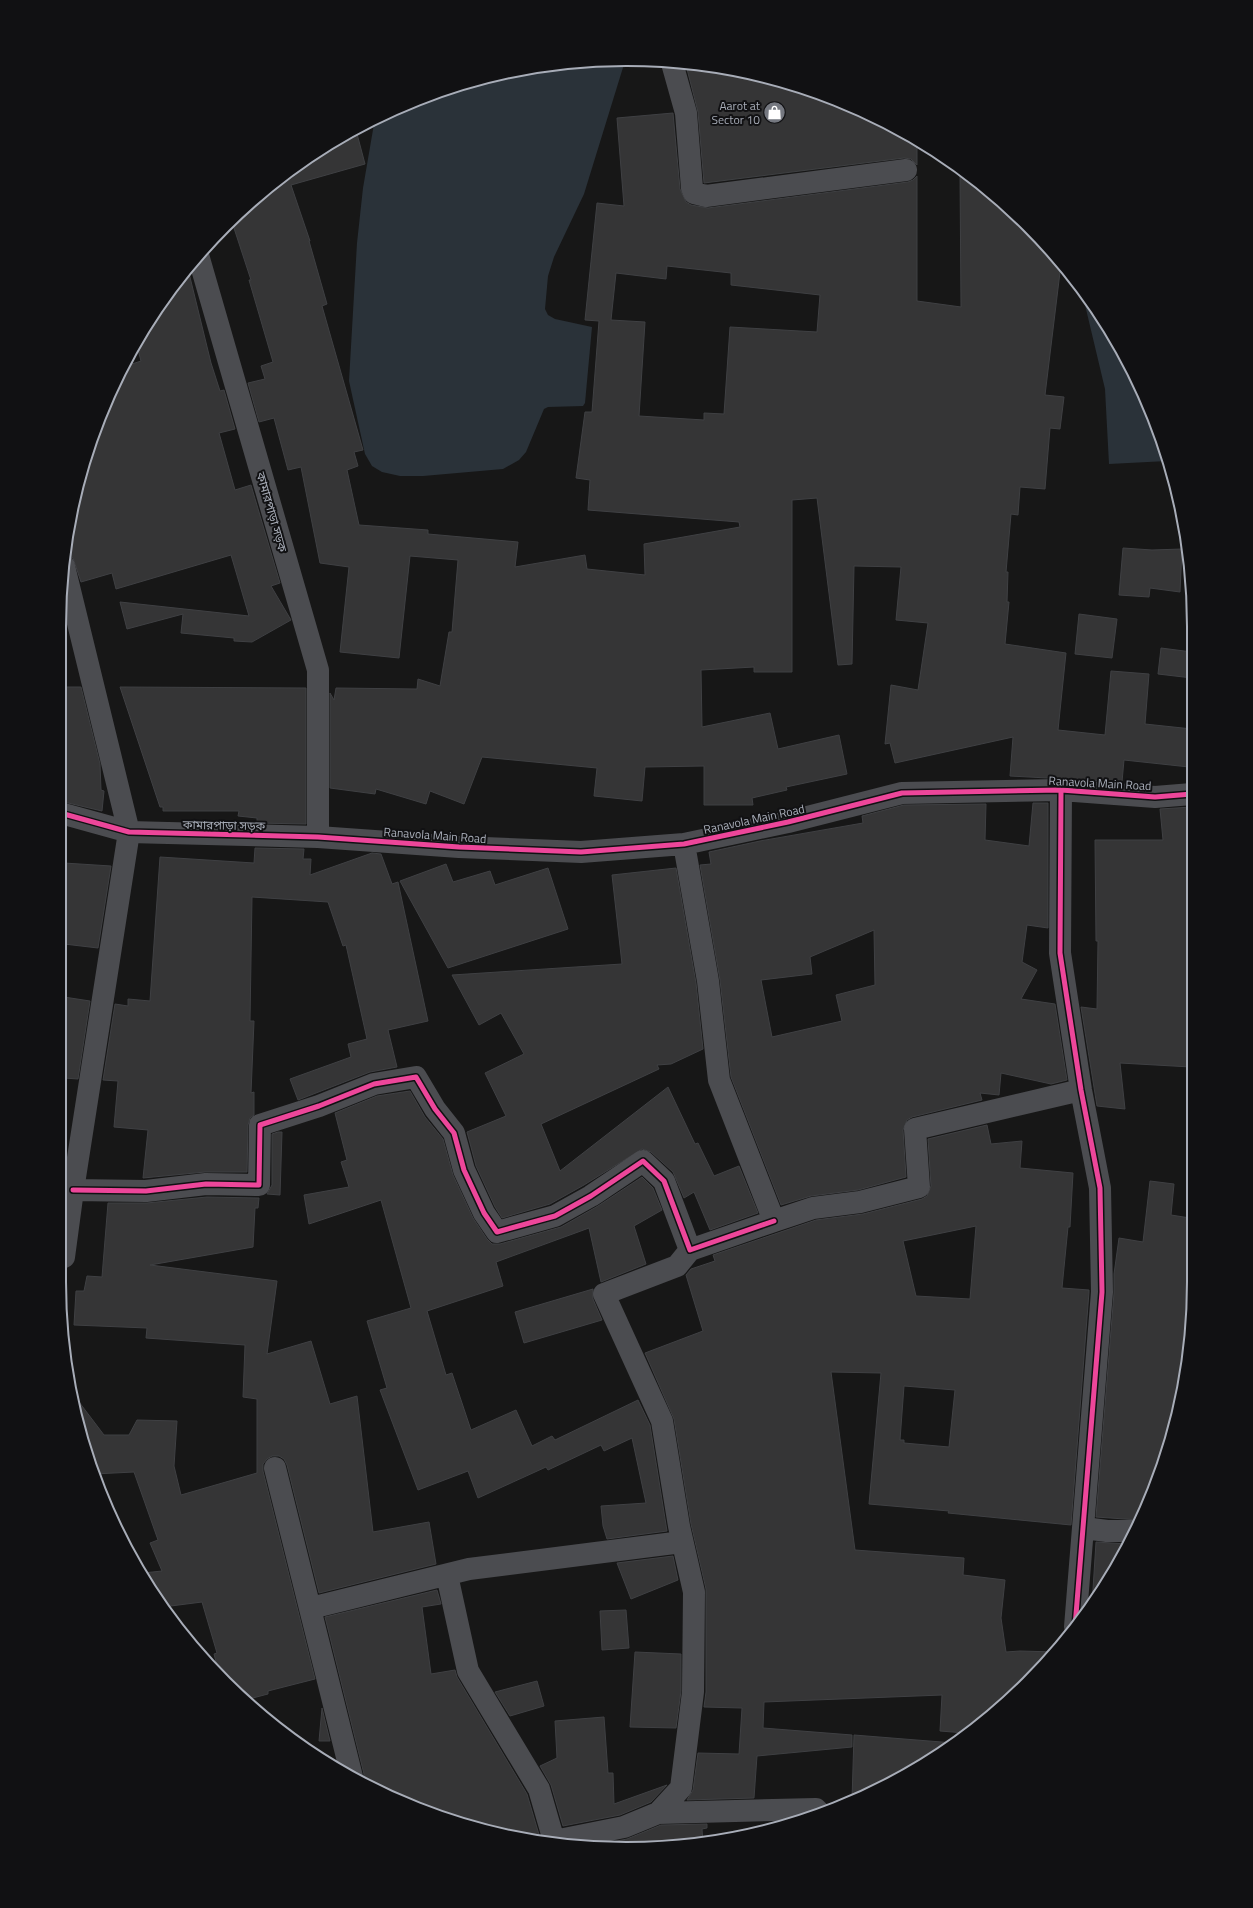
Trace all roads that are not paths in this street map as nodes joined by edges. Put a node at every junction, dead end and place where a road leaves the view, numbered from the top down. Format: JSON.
{"nodes":[{"id":1,"x":673,"y":68,"type":"edge"},
{"id":2,"x":906,"y":170,"type":"dead end"},
{"id":3,"x":200,"y":263,"type":"edge"},
{"id":4,"x":68,"y":582,"type":"edge"},
{"id":5,"x":1061,"y":790,"type":"junction"},
{"id":6,"x":1187,"y":794,"type":"edge"},
{"id":7,"x":66,"y":815,"type":"edge"},
{"id":8,"x":129,"y":832,"type":"junction"},
{"id":9,"x":318,"y":837,"type":"junction"},
{"id":10,"x":684,"y":844,"type":"junction"},
{"id":11,"x":1081,"y":1090,"type":"junction"},
{"id":12,"x":73,"y":1190,"type":"junction"},
{"id":13,"x":774,"y":1221,"type":"junction"},
{"id":14,"x":66,"y":1242,"type":"edge"},
{"id":15,"x":690,"y":1250,"type":"junction"},
{"id":16,"x":275,"y":1468,"type":"dead end"},
{"id":17,"x":1084,"y":1528,"type":"junction"},
{"id":18,"x":1128,"y":1531,"type":"edge"},
{"id":19,"x":682,"y":1542,"type":"junction"},
{"id":20,"x":447,"y":1575,"type":"junction"},
{"id":21,"x":311,"y":1608,"type":"junction"},
{"id":22,"x":1076,"y":1616,"type":"edge"},
{"id":23,"x":350,"y":1769,"type":"edge"},
{"id":24,"x":815,"y":1809,"type":"edge"},
{"id":25,"x":658,"y":1812,"type":"junction"},
{"id":26,"x":553,"y":1837,"type":"edge"},
{"id":27,"x":567,"y":1839,"type":"edge"}],
"edges":[{"from":1,"to":2,"type":"street"},
{"from":3,"to":9,"type":"street","name":"কামারপাড়া সড়ক"},
{"from":4,"to":8,"type":"street"},
{"from":5,"to":6,"type":"street","name":"Ranavola Main Road"},
{"from":5,"to":10,"type":"street","name":"Ranavola Main Road"},
{"from":5,"to":11,"type":"street"},
{"from":7,"to":8,"type":"street","name":"কামারপাড়া সড়ক"},
{"from":8,"to":9,"type":"street","name":"কামারপাড়া সড়ক"},
{"from":8,"to":12,"type":"street"},
{"from":9,"to":10,"type":"street","name":"Ranavola Main Road"},
{"from":10,"to":13,"type":"street"},
{"from":11,"to":13,"type":"street"},
{"from":11,"to":17,"type":"street"},
{"from":12,"to":14,"type":"street"},
{"from":12,"to":15,"type":"street"},
{"from":13,"to":15,"type":"street"},
{"from":15,"to":19,"type":"street"},
{"from":16,"to":21,"type":"street"},
{"from":17,"to":18,"type":"street"},
{"from":17,"to":22,"type":"street"},
{"from":19,"to":20,"type":"street"},
{"from":19,"to":25,"type":"street"},
{"from":20,"to":21,"type":"street"},
{"from":20,"to":26,"type":"street"},
{"from":21,"to":23,"type":"street"},
{"from":24,"to":25,"type":"street"},
{"from":25,"to":27,"type":"street"}]}
